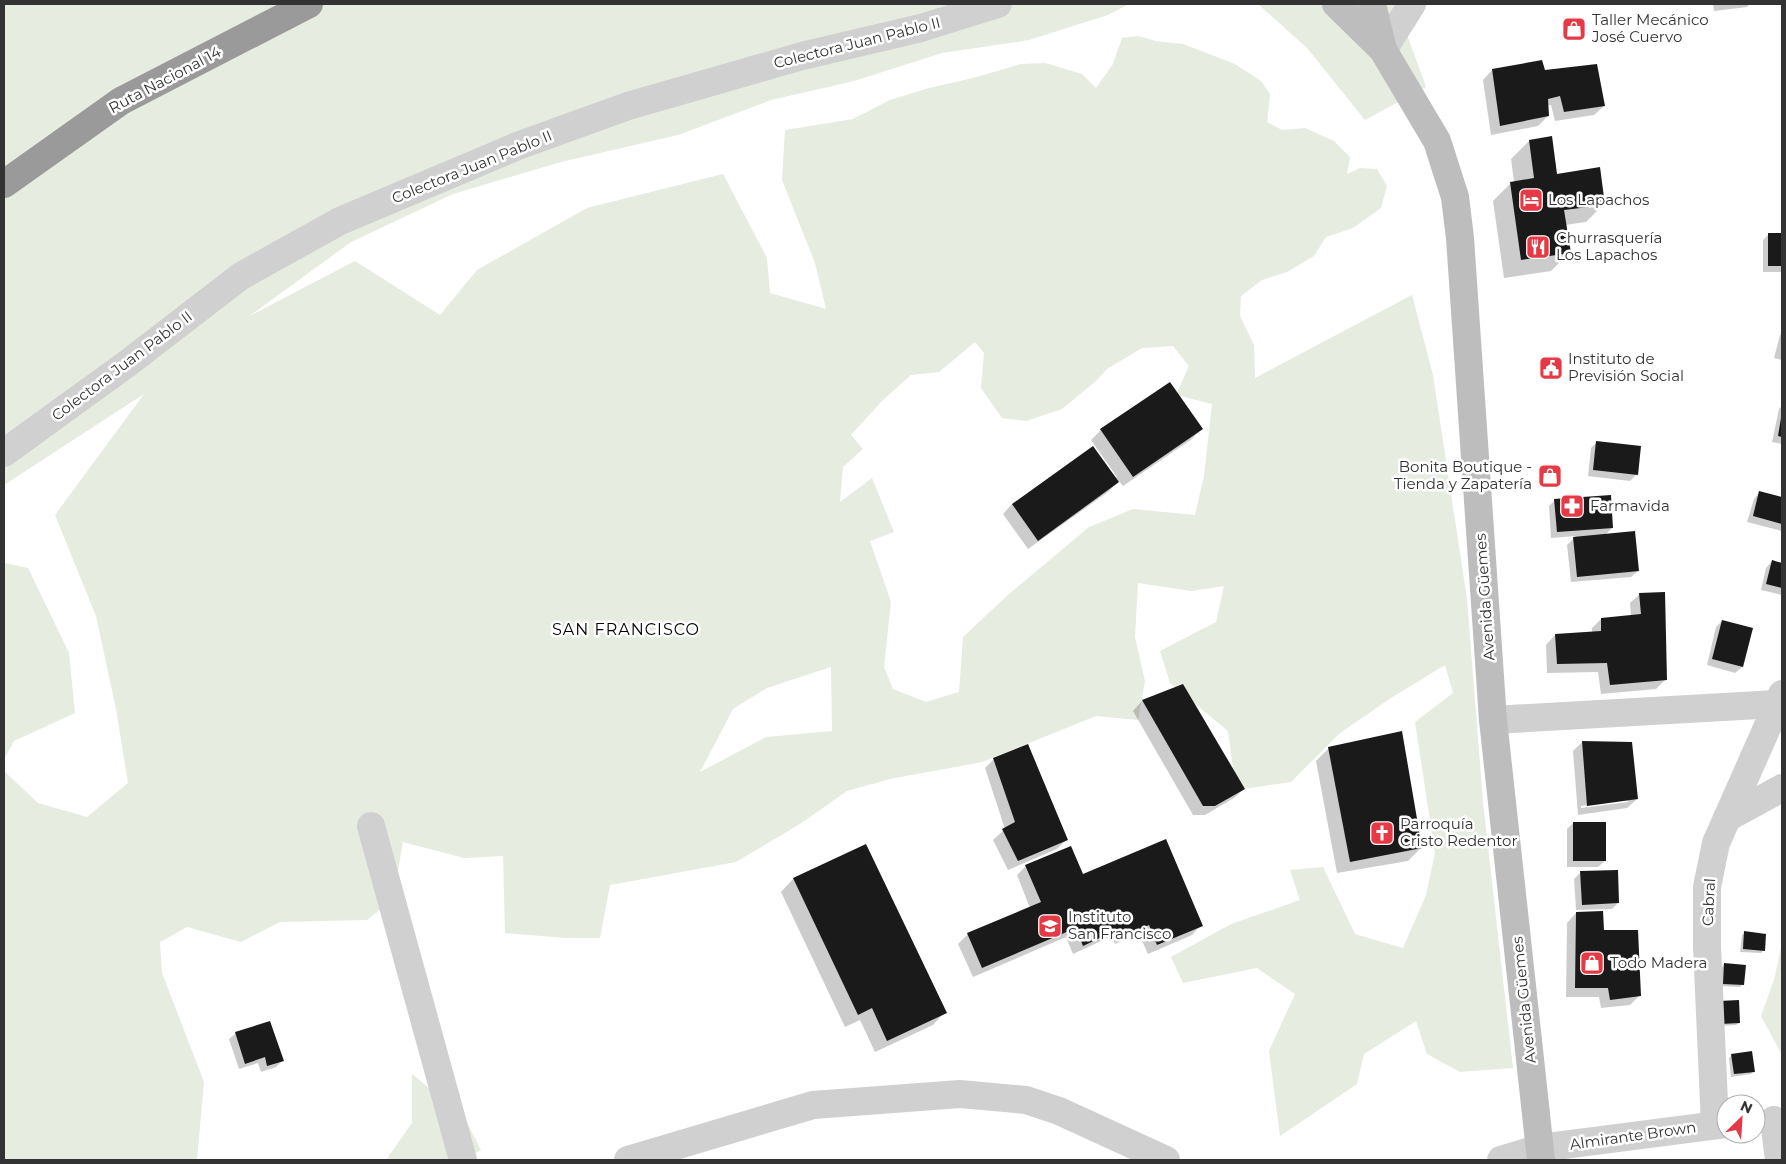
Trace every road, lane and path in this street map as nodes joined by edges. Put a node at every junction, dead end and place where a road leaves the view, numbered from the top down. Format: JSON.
{"nodes":[{"id":1,"x":309,"y":4,"type":"edge"},
{"id":2,"x":998,"y":4,"type":"edge"},
{"id":3,"x":1336,"y":4,"type":"edge"},
{"id":4,"x":1372,"y":4,"type":"edge"},
{"id":5,"x":1412,"y":4,"type":"edge"},
{"id":6,"x":1383,"y":50,"type":"junction"},
{"id":7,"x":4,"y":184,"type":"edge"},
{"id":8,"x":4,"y":453,"type":"edge"},
{"id":9,"x":1780,"y":699,"type":"edge"},
{"id":10,"x":1493,"y":720,"type":"junction"},
{"id":11,"x":1782,"y":788,"type":"edge"},
{"id":12,"x":1727,"y":818,"type":"junction"},
{"id":13,"x":371,"y":826,"type":"dead end"},
{"id":14,"x":1718,"y":1094,"type":"edge"},
{"id":15,"x":1771,"y":1120,"type":"edge"},
{"id":16,"x":1716,"y":1126,"type":"edge"},
{"id":17,"x":1540,"y":1154,"type":"edge"},
{"id":18,"x":463,"y":1160,"type":"edge"},
{"id":19,"x":628,"y":1160,"type":"edge"},
{"id":20,"x":1166,"y":1160,"type":"edge"},
{"id":21,"x":1501,"y":1160,"type":"edge"},
{"id":22,"x":1779,"y":1160,"type":"edge"}],
"edges":[{"from":1,"to":7,"type":"highway","name":"Ruta Nacional 14"},
{"from":2,"to":8,"type":"street","name":"Colectora Juan Pablo II"},
{"from":3,"to":6,"type":"main road","name":"Avenida Güemes"},
{"from":4,"to":6,"type":"main road","name":"Avenida Güemes"},
{"from":5,"to":6,"type":"street"},
{"from":6,"to":10,"type":"main road","name":"Avenida Güemes"},
{"from":9,"to":10,"type":"street"},
{"from":9,"to":12,"type":"street","name":"Cabral"},
{"from":10,"to":17,"type":"main road","name":"Avenida Güemes"},
{"from":11,"to":12,"type":"street"},
{"from":12,"to":14,"type":"street","name":"Cabral"},
{"from":13,"to":18,"type":"street"},
{"from":15,"to":22,"type":"street"},
{"from":16,"to":17,"type":"street","name":"Almirante Brown"},
{"from":17,"to":21,"type":"street","name":"Almirante Brown"},
{"from":19,"to":20,"type":"street"}]}
